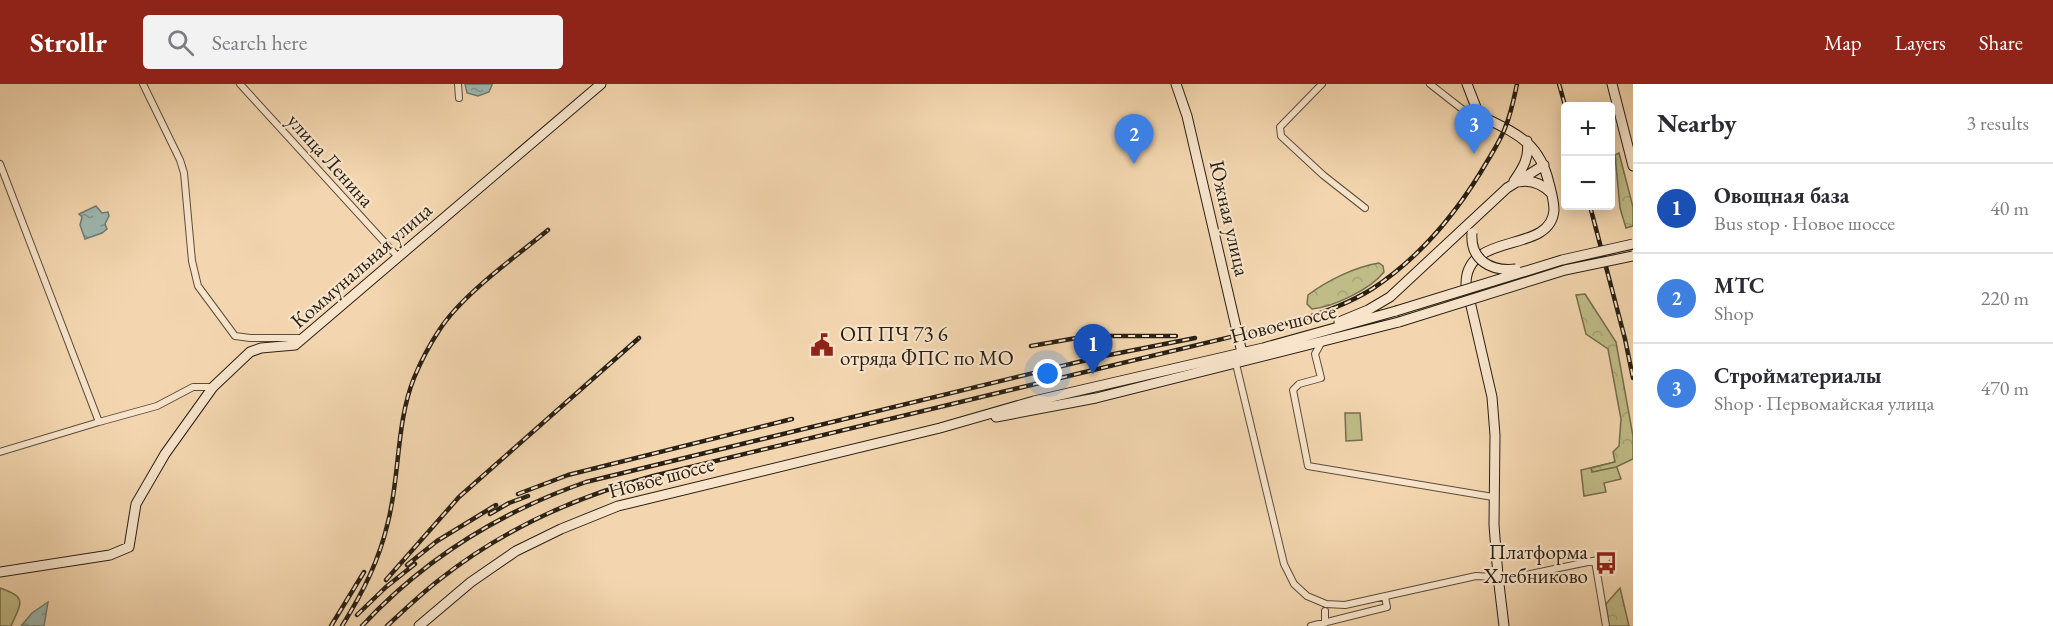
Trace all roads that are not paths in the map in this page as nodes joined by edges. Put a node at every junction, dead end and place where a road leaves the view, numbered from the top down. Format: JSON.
{"nodes":[{"id":1,"x":143,"y":84,"type":"edge"},
{"id":2,"x":240,"y":84,"type":"edge"},
{"id":3,"x":458,"y":84,"type":"edge"},
{"id":4,"x":601,"y":84,"type":"edge"},
{"id":5,"x":1176,"y":84,"type":"edge"},
{"id":6,"x":1322,"y":84,"type":"edge"},
{"id":7,"x":1430,"y":84,"type":"edge"},
{"id":8,"x":1467,"y":84,"type":"edge"},
{"id":9,"x":1612,"y":84,"type":"edge"},
{"id":10,"x":459,"y":98,"type":"dead end"},
{"id":11,"x":1479,"y":115,"type":"junction"},
{"id":12,"x":1527,"y":141,"type":"junction"},
{"id":13,"x":0,"y":164,"type":"edge"},
{"id":14,"x":1544,"y":165,"type":"junction"},
{"id":15,"x":1633,"y":166,"type":"edge"},
{"id":16,"x":1513,"y":183,"type":"junction"},
{"id":17,"x":1552,"y":195,"type":"junction"},
{"id":18,"x":1365,"y":208,"type":"dead end"},
{"id":19,"x":1485,"y":209,"type":"junction"},
{"id":20,"x":1633,"y":244,"type":"edge"},
{"id":21,"x":1633,"y":256,"type":"edge"},
{"id":22,"x":398,"y":257,"type":"junction"},
{"id":23,"x":1563,"y":260,"type":"junction"},
{"id":24,"x":303,"y":338,"type":"junction"},
{"id":25,"x":1303,"y":342,"type":"junction"},
{"id":26,"x":1321,"y":343,"type":"junction"},
{"id":27,"x":1315,"y":354,"type":"junction"},
{"id":28,"x":1241,"y":359,"type":"junction"},
{"id":29,"x":213,"y":387,"type":"junction"},
{"id":30,"x":99,"y":422,"type":"junction"},
{"id":31,"x":0,"y":452,"type":"edge"},
{"id":32,"x":1493,"y":498,"type":"junction"},
{"id":33,"x":1607,"y":558,"type":"dead end"},
{"id":34,"x":1595,"y":561,"type":"junction"},
{"id":35,"x":0,"y":572,"type":"edge"},
{"id":36,"x":1498,"y":576,"type":"junction"},
{"id":37,"x":1384,"y":597,"type":"junction"},
{"id":38,"x":1325,"y":611,"type":"dead end"},
{"id":39,"x":1325,"y":623,"type":"junction"},
{"id":40,"x":419,"y":626,"type":"edge"},
{"id":41,"x":1311,"y":626,"type":"edge"},
{"id":42,"x":1504,"y":626,"type":"edge"},
{"id":43,"x":1606,"y":626,"type":"edge"}],
"edges":[{"from":1,"to":24,"type":"street"},
{"from":2,"to":22,"type":"street","name":"улица Ленина"},
{"from":3,"to":10,"type":"street"},
{"from":4,"to":22,"type":"street","name":"Коммунальная улица"},
{"from":5,"to":28,"type":"street","name":"Южная улица"},
{"from":6,"to":18,"type":"street"},
{"from":7,"to":11,"type":"street"},
{"from":8,"to":11,"type":"street"},
{"from":9,"to":15,"type":"street"},
{"from":11,"to":12,"type":"street"},
{"from":12,"to":14,"type":"street"},
{"from":12,"to":16,"type":"street"},
{"from":13,"to":30,"type":"street"},
{"from":14,"to":16,"type":"street"},
{"from":14,"to":17,"type":"street"},
{"from":16,"to":17,"type":"street"},
{"from":16,"to":19,"type":"street"},
{"from":17,"to":32,"type":"street"},
{"from":19,"to":23,"type":"street","bridge":true},
{"from":19,"to":25,"type":"street"},
{"from":20,"to":23,"type":"street","name":"Новое шоссе","bridge":true},
{"from":21,"to":26,"type":"street","name":"Новое шоссе","bridge":true},
{"from":22,"to":24,"type":"street","name":"Коммунальная улица"},
{"from":23,"to":25,"type":"street","name":"Новое шоссе","bridge":true},
{"from":24,"to":29,"type":"street","name":"Коммунальная улица"},
{"from":25,"to":26,"type":"street","name":"Новое шоссе"},
{"from":25,"to":27,"type":"street"},
{"from":25,"to":28,"type":"street","name":"Новое шоссе"},
{"from":26,"to":27,"type":"street"},
{"from":27,"to":32,"type":"street"},
{"from":28,"to":37,"type":"street"},
{"from":28,"to":40,"type":"street","name":"Новое шоссе"},
{"from":29,"to":30,"type":"street"},
{"from":29,"to":35,"type":"street","name":"Коммунальная улица"},
{"from":30,"to":31,"type":"street"},
{"from":32,"to":36,"type":"street"},
{"from":33,"to":34,"type":"street"},
{"from":34,"to":36,"type":"street"},
{"from":34,"to":43,"type":"street"},
{"from":36,"to":37,"type":"street"},
{"from":36,"to":42,"type":"street"},
{"from":37,"to":39,"type":"street"},
{"from":38,"to":39,"type":"street"},
{"from":39,"to":41,"type":"street"}]}
